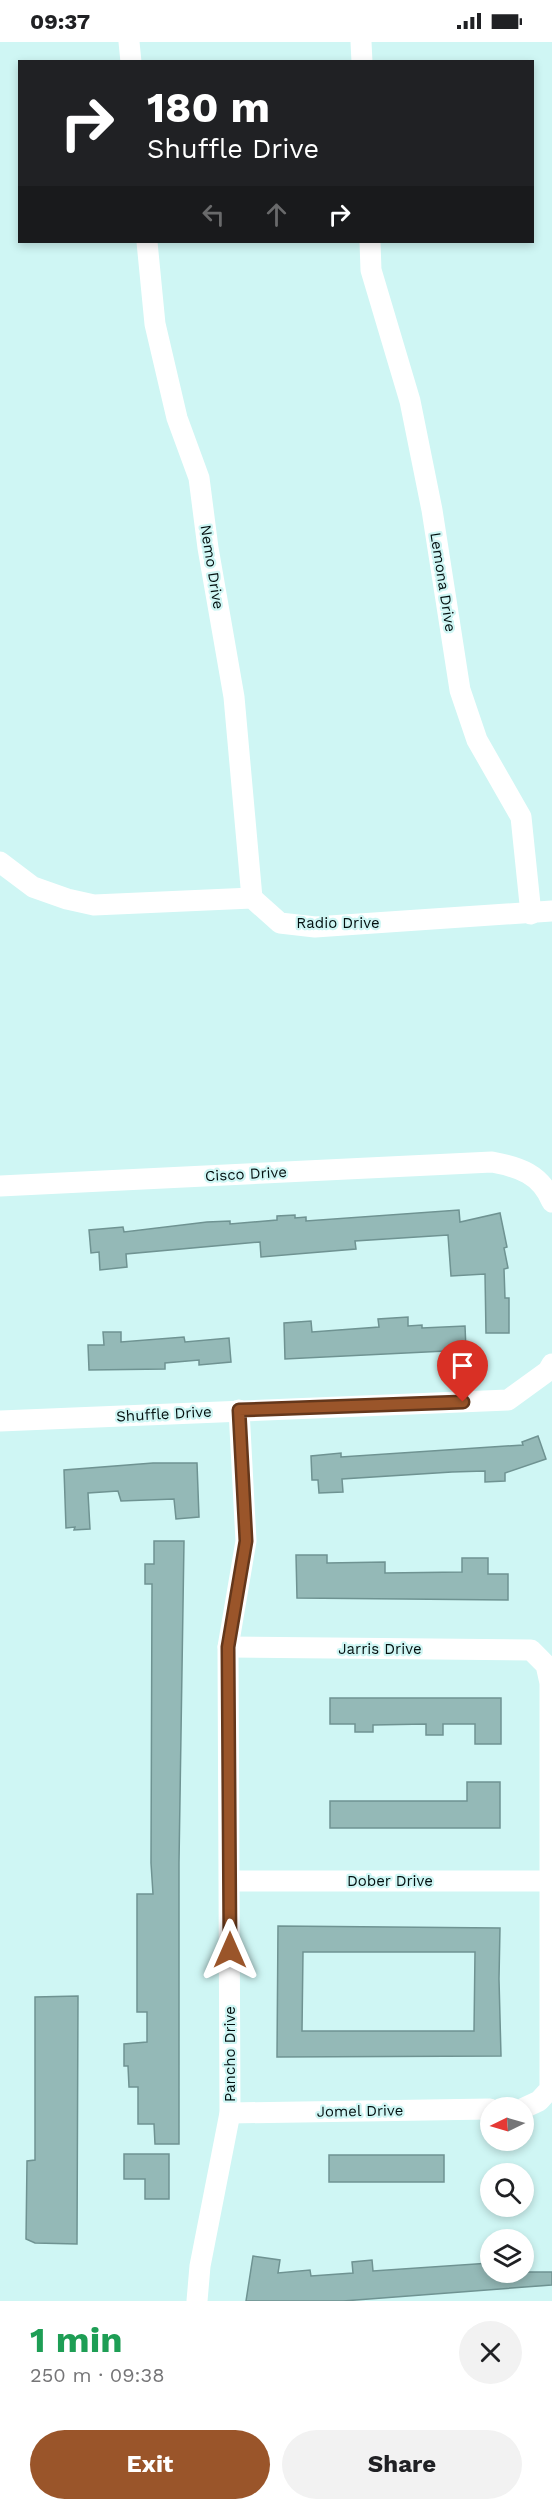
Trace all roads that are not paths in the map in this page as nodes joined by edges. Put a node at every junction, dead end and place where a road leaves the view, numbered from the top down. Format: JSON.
{"nodes":[{"id":1,"x":129,"y":42,"type":"edge"},
{"id":2,"x":361,"y":42,"type":"edge"},
{"id":3,"x":131,"y":60,"type":"edge"},
{"id":4,"x":362,"y":60,"type":"edge"},
{"id":5,"x":147,"y":243,"type":"edge"},
{"id":6,"x":370,"y":243,"type":"edge"},
{"id":7,"x":0,"y":862,"type":"edge"},
{"id":8,"x":252,"y":898,"type":"junction"},
{"id":9,"x":552,"y":911,"type":"edge"},
{"id":10,"x":531,"y":914,"type":"junction"},
{"id":11,"x":0,"y":1186,"type":"edge"},
{"id":12,"x":552,"y":1202,"type":"edge"},
{"id":13,"x":552,"y":1364,"type":"edge"},
{"id":14,"x":239,"y":1410,"type":"junction"},
{"id":15,"x":0,"y":1421,"type":"edge"},
{"id":16,"x":228,"y":1647,"type":"junction"},
{"id":17,"x":230,"y":1881,"type":"junction"},
{"id":18,"x":550,"y":1881,"type":"junction"},
{"id":19,"x":534,"y":2103,"type":"edge"},
{"id":20,"x":480,"y":2109,"type":"edge"},
{"id":21,"x":230,"y":2113,"type":"junction"},
{"id":22,"x":197,"y":2301,"type":"edge"}],
"edges":[{"from":1,"to":3,"type":"street"},
{"from":2,"to":4,"type":"street"},
{"from":5,"to":8,"type":"street","name":"Nemo Drive"},
{"from":6,"to":10,"type":"street","name":"Lemona Drive"},
{"from":7,"to":8,"type":"street"},
{"from":8,"to":10,"type":"street","name":"Radio Drive"},
{"from":9,"to":10,"type":"street","name":"Radio Drive"},
{"from":11,"to":12,"type":"street","name":"Cisco Drive"},
{"from":13,"to":14,"type":"street","name":"Shuffle Drive"},
{"from":14,"to":15,"type":"street","name":"Shuffle Drive"},
{"from":14,"to":16,"type":"street","name":"Pancho Drive"},
{"from":16,"to":17,"type":"street","name":"Pancho Drive"},
{"from":16,"to":18,"type":"street","name":"Jarris Drive"},
{"from":17,"to":18,"type":"street","name":"Dober Drive"},
{"from":17,"to":21,"type":"street","name":"Pancho Drive"},
{"from":18,"to":19,"type":"street"},
{"from":20,"to":21,"type":"street","name":"Jomel Drive"},
{"from":21,"to":22,"type":"street","name":"Pancho Drive"}]}
